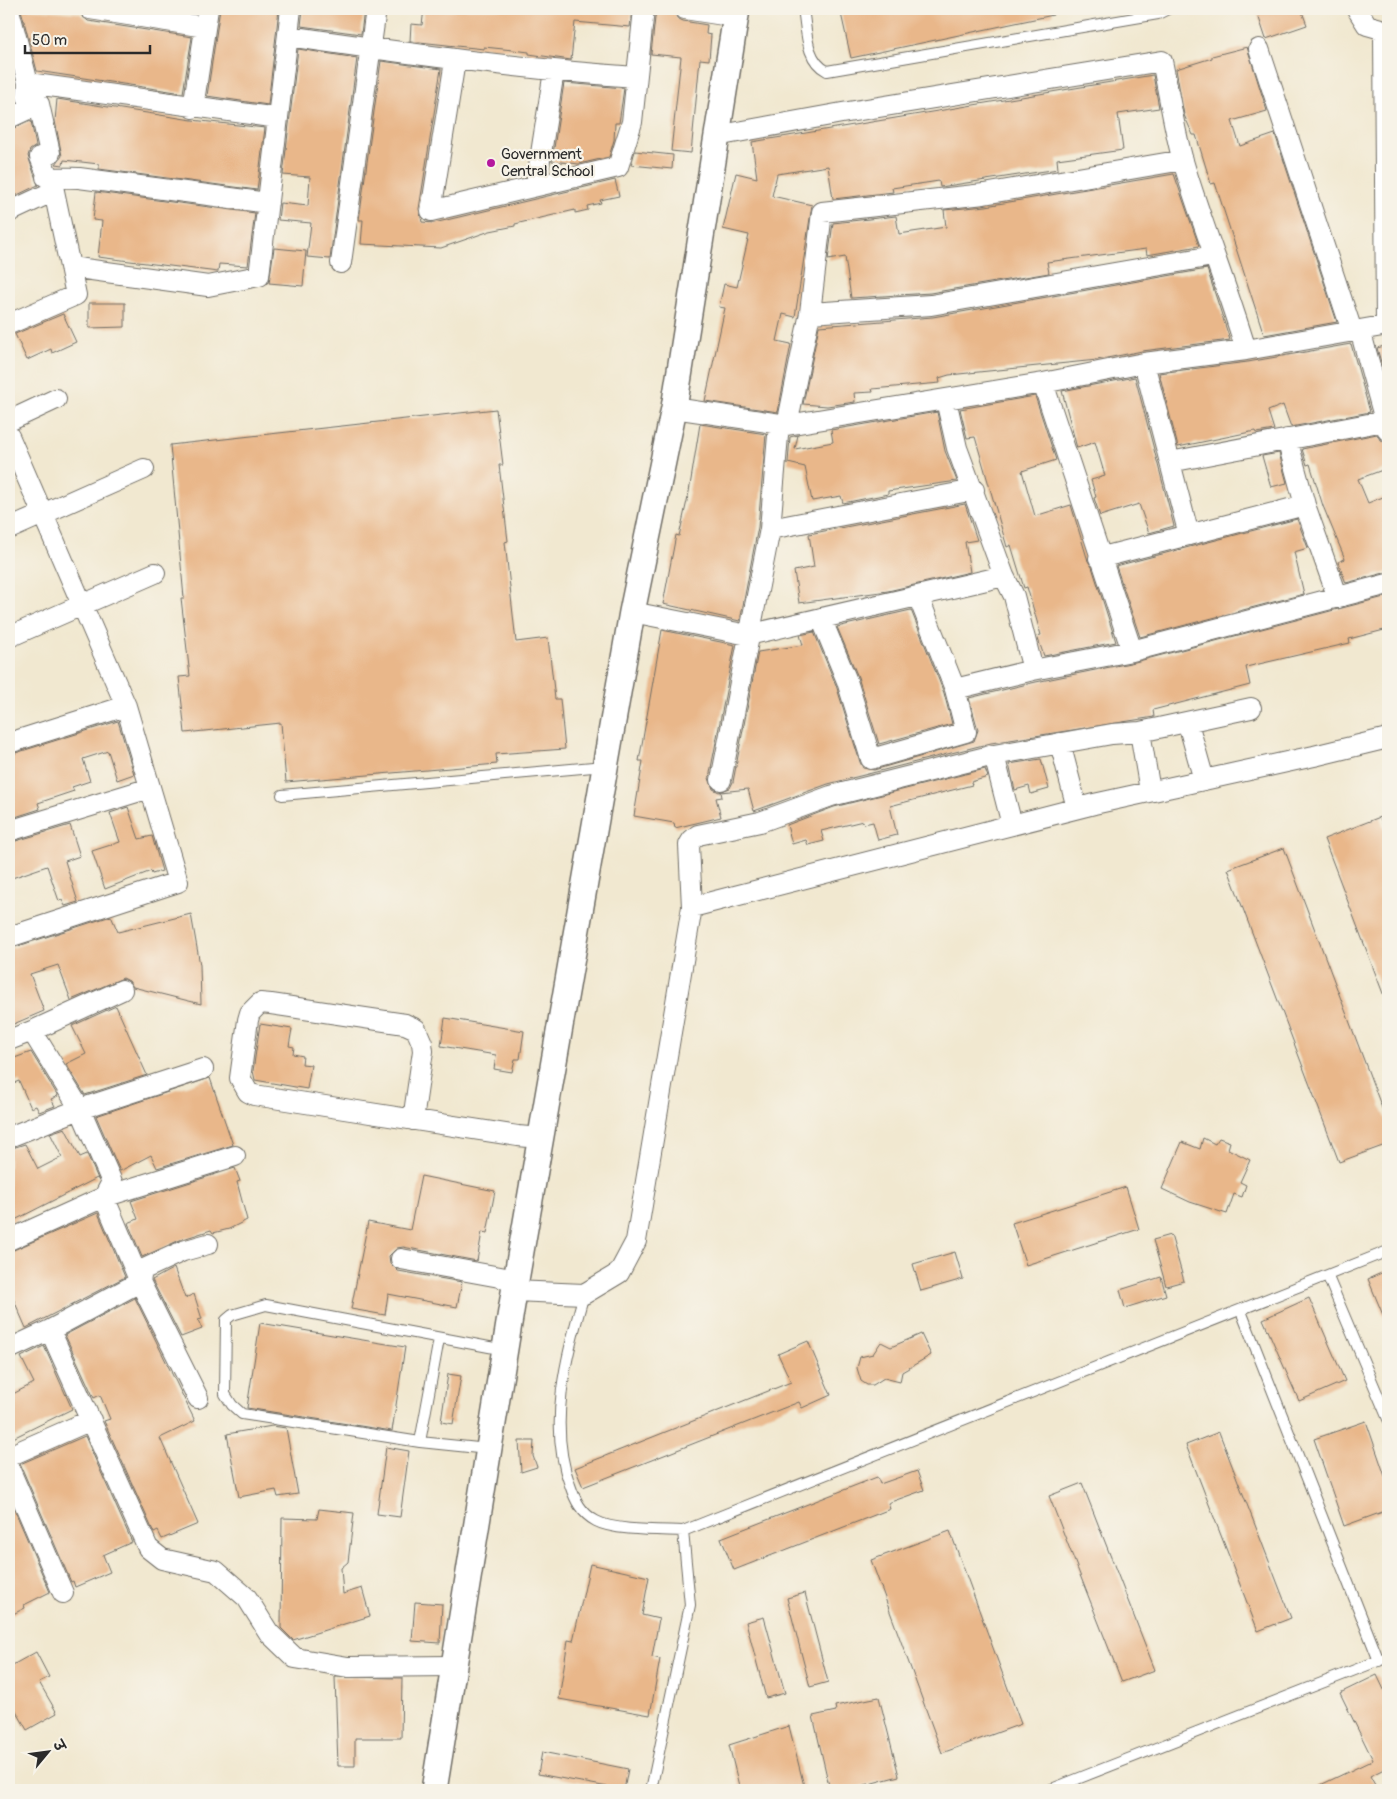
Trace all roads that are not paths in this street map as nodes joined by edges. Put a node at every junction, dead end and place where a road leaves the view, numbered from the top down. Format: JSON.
{"nodes":[{"id":1,"x":90,"y":9,"type":"edge"},
{"id":2,"x":291,"y":9,"type":"edge"},
{"id":3,"x":376,"y":9,"type":"edge"},
{"id":4,"x":644,"y":9,"type":"edge"},
{"id":5,"x":685,"y":9,"type":"edge"},
{"id":6,"x":803,"y":9,"type":"edge"},
{"id":7,"x":1168,"y":9,"type":"edge"},
{"id":8,"x":1357,"y":9,"type":"edge"},
{"id":9,"x":9,"y":10,"type":"edge"},
{"id":10,"x":127,"y":11,"type":"edge"},
{"id":11,"x":736,"y":13,"type":"edge"},
{"id":12,"x":206,"y":18,"type":"edge"},
{"id":13,"x":1386,"y":31,"type":"edge"},
{"id":14,"x":288,"y":36,"type":"junction"},
{"id":15,"x":12,"y":37,"type":"edge"},
{"id":16,"x":370,"y":48,"type":"junction"},
{"id":17,"x":1259,"y":49,"type":"dead end"},
{"id":18,"x":455,"y":61,"type":"junction"},
{"id":19,"x":554,"y":72,"type":"junction"},
{"id":20,"x":636,"y":77,"type":"junction"},
{"id":21,"x":28,"y":83,"type":"junction"},
{"id":22,"x":194,"y":108,"type":"junction"},
{"id":23,"x":17,"y":115,"type":"edge"},
{"id":24,"x":278,"y":118,"type":"junction"},
{"id":25,"x":716,"y":136,"type":"junction"},
{"id":26,"x":1183,"y":160,"type":"junction"},
{"id":27,"x":50,"y":184,"type":"junction"},
{"id":28,"x":536,"y":185,"type":"junction"},
{"id":29,"x":268,"y":203,"type":"junction"},
{"id":30,"x":9,"y":212,"type":"edge"},
{"id":31,"x":1214,"y":256,"type":"junction"},
{"id":32,"x":341,"y":263,"type":"dead end"},
{"id":33,"x":70,"y":267,"type":"junction"},
{"id":34,"x":810,"y":313,"type":"junction"},
{"id":35,"x":9,"y":324,"type":"edge"},
{"id":36,"x":1387,"y":325,"type":"edge"},
{"id":37,"x":1356,"y":330,"type":"junction"},
{"id":38,"x":1246,"y":350,"type":"junction"},
{"id":39,"x":1144,"y":363,"type":"junction"},
{"id":40,"x":1043,"y":383,"type":"junction"},
{"id":41,"x":56,"y":399,"type":"dead end"},
{"id":42,"x":946,"y":400,"type":"junction"},
{"id":43,"x":674,"y":408,"type":"junction"},
{"id":44,"x":9,"y":421,"type":"edge"},
{"id":45,"x":783,"y":425,"type":"junction"},
{"id":46,"x":1386,"y":426,"type":"edge"},
{"id":47,"x":9,"y":436,"type":"edge"},
{"id":48,"x":1287,"y":439,"type":"junction"},
{"id":49,"x":1170,"y":462,"type":"junction"},
{"id":50,"x":144,"y":468,"type":"dead end"},
{"id":51,"x":974,"y":490,"type":"junction"},
{"id":52,"x":1305,"y":505,"type":"junction"},
{"id":53,"x":42,"y":514,"type":"junction"},
{"id":54,"x":9,"y":529,"type":"edge"},
{"id":55,"x":770,"y":529,"type":"junction"},
{"id":56,"x":1189,"y":534,"type":"junction"},
{"id":57,"x":1099,"y":558,"type":"junction"},
{"id":58,"x":154,"y":573,"type":"dead end"},
{"id":59,"x":1004,"y":576,"type":"junction"},
{"id":60,"x":1388,"y":584,"type":"edge"},
{"id":61,"x":918,"y":596,"type":"junction"},
{"id":62,"x":1338,"y":598,"type":"junction"},
{"id":63,"x":83,"y":604,"type":"junction"},
{"id":64,"x":632,"y":612,"type":"junction"},
{"id":65,"x":821,"y":618,"type":"junction"},
{"id":66,"x":748,"y":635,"type":"junction"},
{"id":67,"x":9,"y":637,"type":"edge"},
{"id":68,"x":1132,"y":651,"type":"junction"},
{"id":69,"x":1033,"y":670,"type":"junction"},
{"id":70,"x":955,"y":689,"type":"junction"},
{"id":71,"x":126,"y":706,"type":"junction"},
{"id":72,"x":1251,"y":708,"type":"dead end"},
{"id":73,"x":1188,"y":723,"type":"junction"},
{"id":74,"x":1140,"y":732,"type":"junction"},
{"id":75,"x":1388,"y":738,"type":"edge"},
{"id":76,"x":9,"y":743,"type":"edge"},
{"id":77,"x":1060,"y":743,"type":"junction"},
{"id":78,"x":994,"y":755,"type":"junction"},
{"id":79,"x":605,"y":766,"type":"junction"},
{"id":80,"x":721,"y":780,"type":"dead end"},
{"id":81,"x":1204,"y":780,"type":"junction"},
{"id":82,"x":150,"y":788,"type":"junction"},
{"id":83,"x":1150,"y":792,"type":"junction"},
{"id":84,"x":282,"y":795,"type":"dead end"},
{"id":85,"x":1076,"y":808,"type":"junction"},
{"id":86,"x":1012,"y":825,"type":"junction"},
{"id":87,"x":9,"y":831,"type":"edge"},
{"id":88,"x":692,"y":907,"type":"junction"},
{"id":89,"x":9,"y":937,"type":"edge"},
{"id":90,"x":122,"y":990,"type":"dead end"},
{"id":91,"x":32,"y":1032,"type":"junction"},
{"id":92,"x":9,"y":1040,"type":"edge"},
{"id":93,"x":203,"y":1068,"type":"dead end"},
{"id":94,"x":80,"y":1109,"type":"junction"},
{"id":95,"x":413,"y":1120,"type":"junction"},
{"id":96,"x":9,"y":1138,"type":"edge"},
{"id":97,"x":540,"y":1138,"type":"junction"},
{"id":98,"x":235,"y":1156,"type":"dead end"},
{"id":99,"x":104,"y":1197,"type":"junction"},
{"id":100,"x":9,"y":1240,"type":"edge"},
{"id":101,"x":208,"y":1244,"type":"dead end"},
{"id":102,"x":1388,"y":1252,"type":"edge"},
{"id":103,"x":401,"y":1258,"type":"dead end"},
{"id":104,"x":1328,"y":1277,"type":"junction"},
{"id":105,"x":140,"y":1282,"type":"junction"},
{"id":106,"x":515,"y":1286,"type":"junction"},
{"id":107,"x":584,"y":1294,"type":"junction"},
{"id":108,"x":1241,"y":1311,"type":"junction"},
{"id":109,"x":50,"y":1330,"type":"junction"},
{"id":110,"x":439,"y":1339,"type":"junction"},
{"id":111,"x":9,"y":1349,"type":"edge"},
{"id":112,"x":504,"y":1350,"type":"junction"},
{"id":113,"x":198,"y":1398,"type":"dead end"},
{"id":114,"x":1388,"y":1419,"type":"edge"},
{"id":115,"x":91,"y":1420,"type":"junction"},
{"id":116,"x":420,"y":1442,"type":"junction"},
{"id":117,"x":488,"y":1449,"type":"junction"},
{"id":118,"x":9,"y":1456,"type":"edge"},
{"id":119,"x":9,"y":1468,"type":"edge"},
{"id":120,"x":683,"y":1531,"type":"junction"},
{"id":121,"x":63,"y":1593,"type":"dead end"},
{"id":122,"x":1383,"y":1659,"type":"edge"},
{"id":123,"x":452,"y":1666,"type":"junction"},
{"id":124,"x":434,"y":1790,"type":"edge"},
{"id":125,"x":651,"y":1790,"type":"edge"},
{"id":126,"x":1049,"y":1790,"type":"edge"}],
"edges":[{"from":1,"to":10,"type":"street"},
{"from":2,"to":14,"type":"street"},
{"from":3,"to":16,"type":"street"},
{"from":4,"to":20,"type":"street"},
{"from":5,"to":11,"type":"street"},
{"from":6,"to":7,"type":"lane"},
{"from":8,"to":13,"type":"street"},
{"from":9,"to":15,"type":"street"},
{"from":10,"to":12,"type":"street"},
{"from":11,"to":25,"type":"street"},
{"from":12,"to":22,"type":"street"},
{"from":13,"to":36,"type":"street"},
{"from":14,"to":16,"type":"street"},
{"from":14,"to":24,"type":"street"},
{"from":15,"to":21,"type":"street"},
{"from":16,"to":18,"type":"street"},
{"from":16,"to":32,"type":"street"},
{"from":17,"to":37,"type":"street"},
{"from":18,"to":19,"type":"street"},
{"from":18,"to":28,"type":"street"},
{"from":19,"to":20,"type":"street"},
{"from":19,"to":28,"type":"street"},
{"from":20,"to":28,"type":"street"},
{"from":21,"to":22,"type":"street"},
{"from":21,"to":23,"type":"street"},
{"from":22,"to":24,"type":"street"},
{"from":23,"to":27,"type":"street"},
{"from":24,"to":29,"type":"street"},
{"from":25,"to":26,"type":"street"},
{"from":25,"to":43,"type":"street"},
{"from":26,"to":31,"type":"street"},
{"from":26,"to":34,"type":"street"},
{"from":27,"to":29,"type":"street"},
{"from":27,"to":30,"type":"street"},
{"from":27,"to":33,"type":"street"},
{"from":29,"to":33,"type":"street"},
{"from":31,"to":34,"type":"street"},
{"from":31,"to":38,"type":"street"},
{"from":33,"to":35,"type":"street"},
{"from":34,"to":45,"type":"street"},
{"from":36,"to":37,"type":"street"},
{"from":37,"to":38,"type":"street"},
{"from":37,"to":46,"type":"street"},
{"from":38,"to":39,"type":"street"},
{"from":39,"to":40,"type":"street"},
{"from":39,"to":49,"type":"street"},
{"from":40,"to":42,"type":"street"},
{"from":40,"to":57,"type":"street"},
{"from":41,"to":44,"type":"street"},
{"from":42,"to":45,"type":"street"},
{"from":42,"to":51,"type":"street"},
{"from":43,"to":45,"type":"street"},
{"from":43,"to":64,"type":"street"},
{"from":45,"to":55,"type":"street"},
{"from":46,"to":48,"type":"street"},
{"from":47,"to":53,"type":"street"},
{"from":48,"to":49,"type":"street"},
{"from":48,"to":52,"type":"street"},
{"from":49,"to":56,"type":"street"},
{"from":50,"to":53,"type":"street"},
{"from":51,"to":55,"type":"street"},
{"from":51,"to":59,"type":"street"},
{"from":52,"to":56,"type":"street"},
{"from":52,"to":62,"type":"street"},
{"from":53,"to":54,"type":"street"},
{"from":53,"to":63,"type":"street"},
{"from":55,"to":66,"type":"street"},
{"from":56,"to":57,"type":"street"},
{"from":57,"to":68,"type":"street"},
{"from":58,"to":63,"type":"street"},
{"from":59,"to":61,"type":"street"},
{"from":59,"to":69,"type":"street"},
{"from":60,"to":62,"type":"street"},
{"from":61,"to":65,"type":"street"},
{"from":61,"to":70,"type":"street"},
{"from":62,"to":68,"type":"street"},
{"from":63,"to":67,"type":"street"},
{"from":63,"to":71,"type":"street"},
{"from":64,"to":66,"type":"street"},
{"from":64,"to":79,"type":"street"},
{"from":65,"to":66,"type":"street"},
{"from":65,"to":70,"type":"street"},
{"from":66,"to":80,"type":"street"},
{"from":68,"to":69,"type":"street"},
{"from":69,"to":70,"type":"street"},
{"from":71,"to":76,"type":"street"},
{"from":71,"to":82,"type":"street"},
{"from":72,"to":73,"type":"street"},
{"from":73,"to":74,"type":"street"},
{"from":73,"to":81,"type":"street"},
{"from":74,"to":77,"type":"street"},
{"from":74,"to":83,"type":"street"},
{"from":75,"to":81,"type":"street"},
{"from":77,"to":78,"type":"street"},
{"from":77,"to":85,"type":"street"},
{"from":78,"to":86,"type":"street"},
{"from":78,"to":88,"type":"street"},
{"from":79,"to":84,"type":"lane"},
{"from":79,"to":97,"type":"street"},
{"from":81,"to":83,"type":"street"},
{"from":82,"to":87,"type":"street"},
{"from":82,"to":89,"type":"street"},
{"from":83,"to":85,"type":"street"},
{"from":85,"to":86,"type":"street"},
{"from":86,"to":88,"type":"street"},
{"from":88,"to":107,"type":"street"},
{"from":90,"to":91,"type":"street"},
{"from":91,"to":92,"type":"street"},
{"from":91,"to":94,"type":"street"},
{"from":93,"to":94,"type":"street"},
{"from":94,"to":96,"type":"street"},
{"from":94,"to":99,"type":"street"},
{"from":95,"to":95,"type":"street"},
{"from":95,"to":97,"type":"street"},
{"from":97,"to":106,"type":"street"},
{"from":98,"to":99,"type":"street"},
{"from":99,"to":100,"type":"street"},
{"from":99,"to":105,"type":"street"},
{"from":101,"to":105,"type":"street"},
{"from":102,"to":104,"type":"lane"},
{"from":103,"to":106,"type":"street"},
{"from":104,"to":108,"type":"lane"},
{"from":104,"to":114,"type":"lane"},
{"from":105,"to":109,"type":"street"},
{"from":105,"to":113,"type":"street"},
{"from":106,"to":107,"type":"street"},
{"from":106,"to":112,"type":"street"},
{"from":107,"to":120,"type":"lane"},
{"from":108,"to":120,"type":"lane"},
{"from":108,"to":122,"type":"lane"},
{"from":109,"to":111,"type":"street"},
{"from":109,"to":115,"type":"street"},
{"from":110,"to":112,"type":"lane"},
{"from":110,"to":116,"type":"lane"},
{"from":110,"to":116,"type":"lane"},
{"from":112,"to":117,"type":"street"},
{"from":115,"to":118,"type":"street"},
{"from":115,"to":123,"type":"street"},
{"from":116,"to":117,"type":"lane"},
{"from":117,"to":123,"type":"street"},
{"from":119,"to":121,"type":"street"},
{"from":120,"to":125,"type":"lane"},
{"from":122,"to":126,"type":"lane"},
{"from":123,"to":124,"type":"street"}]}
